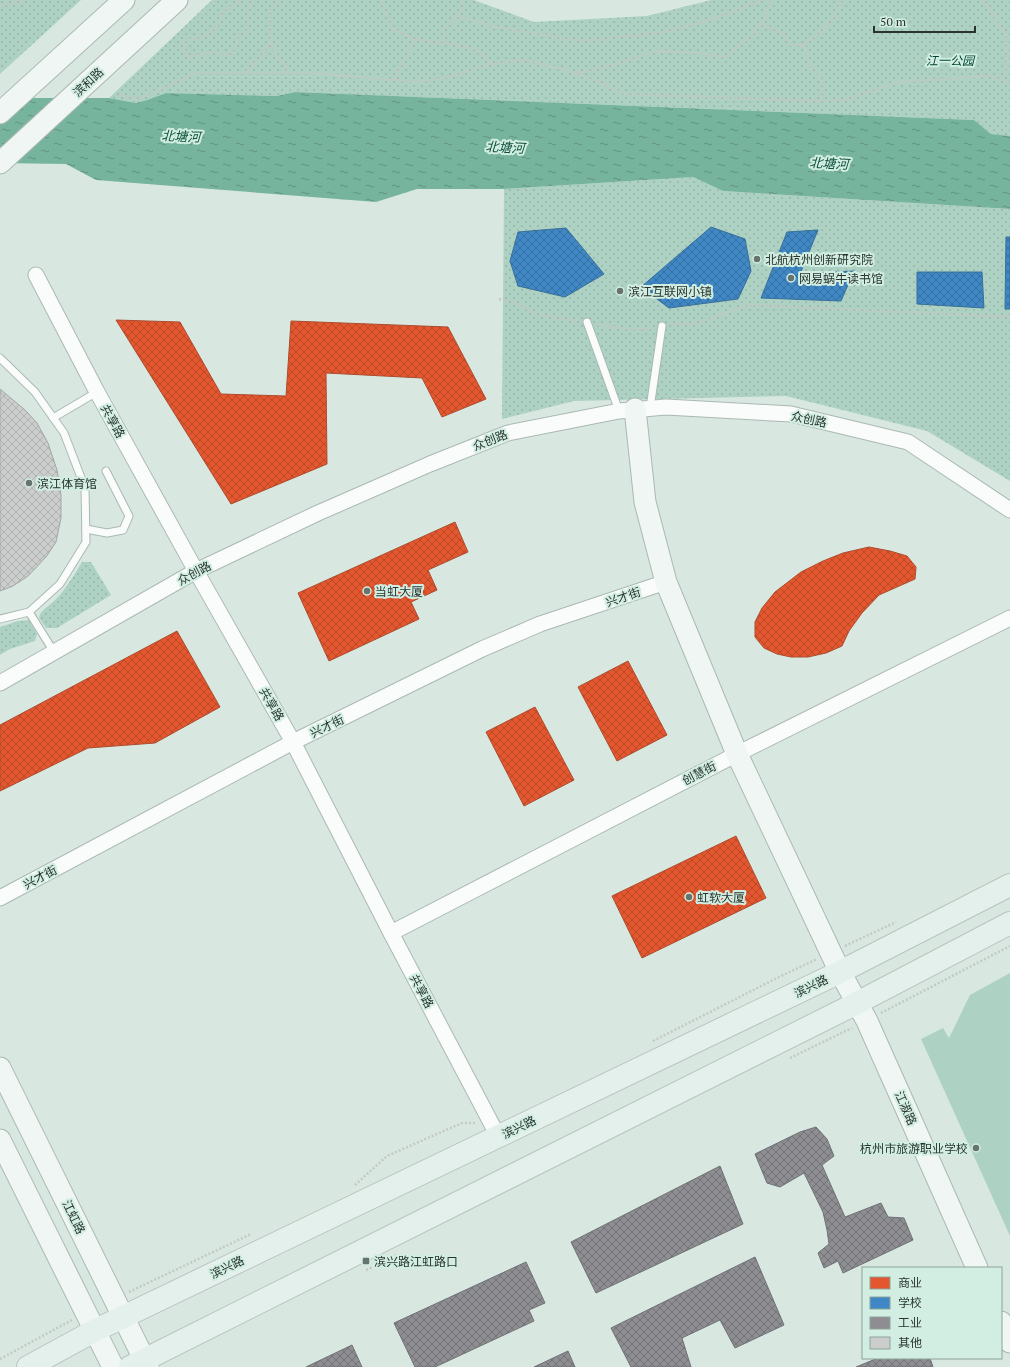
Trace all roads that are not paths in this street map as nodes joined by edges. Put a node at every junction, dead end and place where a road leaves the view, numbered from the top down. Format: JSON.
{"nodes":[{"id":1,"x":124,"y":0,"type":"edge"},
{"id":2,"x":177,"y":0,"type":"edge"},
{"id":3,"x":0,"y":113,"type":"edge"},
{"id":4,"x":0,"y":163,"type":"edge"},
{"id":5,"x":36,"y":275,"type":"dead end"},
{"id":6,"x":587,"y":322,"type":"road end"},
{"id":7,"x":662,"y":326,"type":"road end"},
{"id":8,"x":0,"y":358,"type":"edge"},
{"id":9,"x":97,"y":392,"type":"junction"},
{"id":10,"x":635,"y":409,"type":"junction"},
{"id":11,"x":53,"y":418,"type":"junction"},
{"id":12,"x":106,"y":471,"type":"dead end"},
{"id":13,"x":1010,"y":510,"type":"edge"},
{"id":14,"x":86,"y":529,"type":"junction"},
{"id":15,"x":196,"y":571,"type":"junction"},
{"id":16,"x":666,"y":582,"type":"junction"},
{"id":17,"x":29,"y":612,"type":"junction"},
{"id":18,"x":1010,"y":618,"type":"edge"},
{"id":19,"x":0,"y":619,"type":"edge"},
{"id":20,"x":54,"y":652,"type":"junction"},
{"id":21,"x":0,"y":684,"type":"edge"},
{"id":22,"x":293,"y":742,"type":"junction"},
{"id":23,"x":738,"y":754,"type":"junction"},
{"id":24,"x":1010,"y":885,"type":"edge"},
{"id":25,"x":0,"y":898,"type":"edge"},
{"id":26,"x":1010,"y":923,"type":"edge"},
{"id":27,"x":391,"y":933,"type":"junction"},
{"id":28,"x":836,"y":962,"type":"junction"},
{"id":29,"x":857,"y":1003,"type":"junction"},
{"id":30,"x":0,"y":1068,"type":"edge"},
{"id":31,"x":495,"y":1130,"type":"junction"},
{"id":32,"x":0,"y":1140,"type":"edge"},
{"id":33,"x":977,"y":1267,"type":"edge"},
{"id":34,"x":119,"y":1308,"type":"junction"},
{"id":35,"x":90,"y":1322,"type":"junction"},
{"id":36,"x":1002,"y":1324,"type":"edge"},
{"id":37,"x":1010,"y":1342,"type":"edge"},
{"id":38,"x":141,"y":1365,"type":"edge"},
{"id":39,"x":28,"y":1367,"type":"edge"},
{"id":40,"x":113,"y":1367,"type":"edge"}],
"edges":[{"from":1,"to":3,"type":"main road"},
{"from":2,"to":4,"type":"main road","name":"滨和路"},
{"from":5,"to":9,"type":"street","name":"共享路"},
{"from":6,"to":10,"type":"lane"},
{"from":7,"to":10,"type":"lane"},
{"from":8,"to":11,"type":"lane"},
{"from":9,"to":11,"type":"lane"},
{"from":9,"to":15,"type":"street","name":"共享路"},
{"from":10,"to":13,"type":"street","name":"众创路"},
{"from":10,"to":15,"type":"street","name":"众创路"},
{"from":10,"to":16,"type":"main road","name":"江淑路"},
{"from":11,"to":14,"type":"lane"},
{"from":12,"to":14,"type":"lane"},
{"from":14,"to":17,"type":"lane"},
{"from":15,"to":20,"type":"street","name":"众创路"},
{"from":15,"to":22,"type":"street","name":"共享路"},
{"from":16,"to":22,"type":"street","name":"兴才街"},
{"from":16,"to":23,"type":"main road","name":"江淑路"},
{"from":17,"to":19,"type":"lane"},
{"from":17,"to":20,"type":"lane"},
{"from":18,"to":23,"type":"street","name":"创慧街"},
{"from":20,"to":21,"type":"street","name":"众创路"},
{"from":22,"to":25,"type":"street","name":"兴才街"},
{"from":22,"to":27,"type":"street","name":"共享路"},
{"from":23,"to":27,"type":"street","name":"创慧街"},
{"from":23,"to":28,"type":"main road","name":"江淑路"},
{"from":24,"to":28,"type":"main road","name":"滨兴路"},
{"from":26,"to":29,"type":"main road"},
{"from":27,"to":31,"type":"street","name":"共享路"},
{"from":28,"to":29,"type":"main road","name":"江淑路"},
{"from":28,"to":31,"type":"main road","name":"滨兴路"},
{"from":29,"to":33,"type":"main road","name":"江淑路"},
{"from":29,"to":38,"type":"main road"},
{"from":30,"to":34,"type":"main road","name":"江虹路"},
{"from":31,"to":34,"type":"main road","name":"滨兴路"},
{"from":32,"to":35,"type":"main road"},
{"from":34,"to":35,"type":"main road","name":"滨兴路"},
{"from":34,"to":38,"type":"main road","name":"江虹路"},
{"from":35,"to":39,"type":"main road","name":"滨兴路"},
{"from":35,"to":40,"type":"main road"},
{"from":36,"to":37,"type":"main road"}]}
